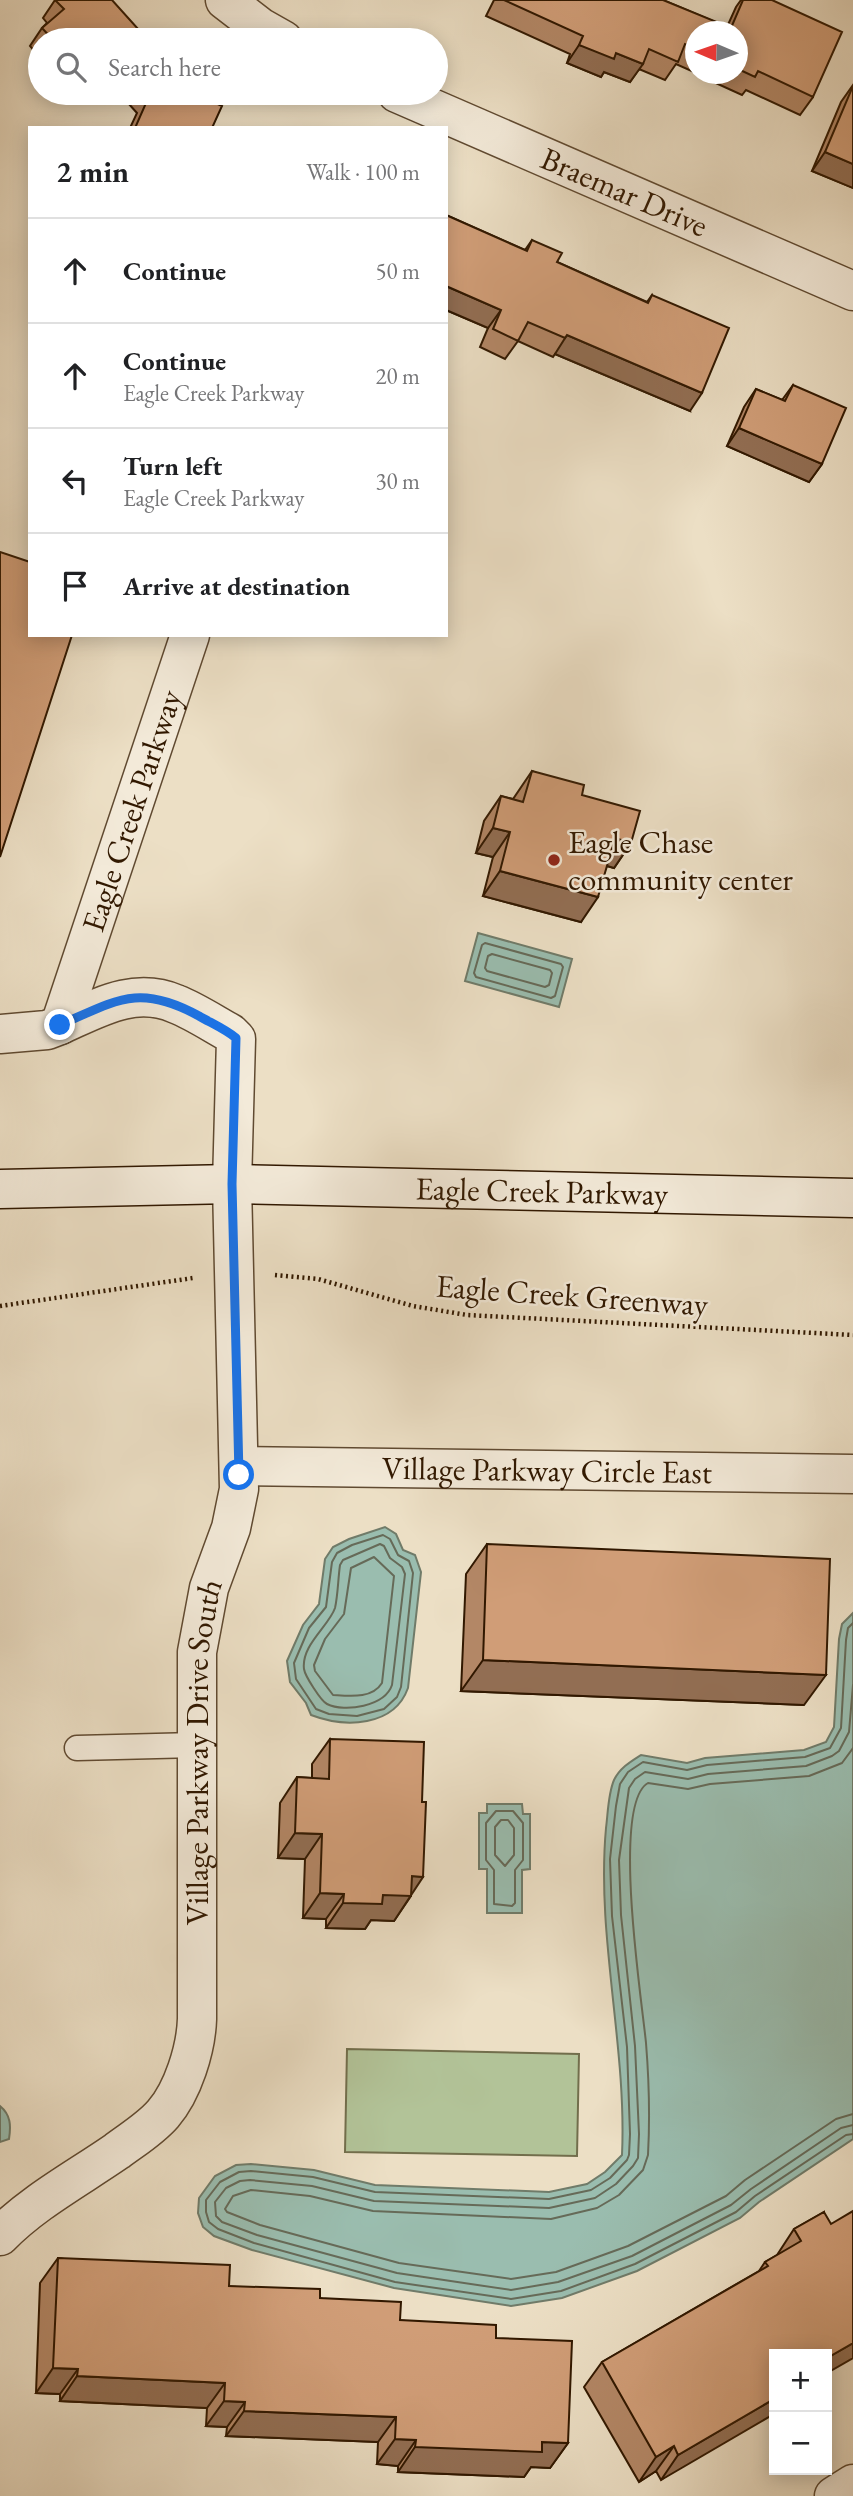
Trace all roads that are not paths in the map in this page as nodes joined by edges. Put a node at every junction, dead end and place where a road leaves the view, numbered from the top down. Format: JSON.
{"nodes":[{"id":1,"x":225,"y":0,"type":"edge"},
{"id":2,"x":262,"y":28,"type":"edge"},
{"id":3,"x":425,"y":105,"type":"edge"},
{"id":4,"x":853,"y":291,"type":"edge"},
{"id":5,"x":189,"y":637,"type":"edge"},
{"id":6,"x":60,"y":1025,"type":"junction"},
{"id":7,"x":0,"y":1034,"type":"edge"},
{"id":8,"x":232,"y":1184,"type":"junction"},
{"id":9,"x":0,"y":1189,"type":"edge"},
{"id":10,"x":853,"y":1198,"type":"edge"},
{"id":11,"x":240,"y":1466,"type":"junction"},
{"id":12,"x":853,"y":1474,"type":"edge"},
{"id":13,"x":196,"y":1745,"type":"junction"},
{"id":14,"x":77,"y":1748,"type":"dead end"},
{"id":15,"x":0,"y":2236,"type":"edge"},
{"id":16,"x":853,"y":2484,"type":"edge"},
{"id":17,"x":834,"y":2496,"type":"edge"}],
"edges":[{"from":1,"to":2,"type":"street"},
{"from":3,"to":4,"type":"street","name":"Braemar Drive"},
{"from":5,"to":6,"type":"street","name":"Eagle Creek Parkway"},
{"from":6,"to":7,"type":"street"},
{"from":6,"to":8,"type":"street"},
{"from":8,"to":9,"type":"street","name":"Eagle Creek Parkway"},
{"from":8,"to":10,"type":"street","name":"Eagle Creek Parkway"},
{"from":8,"to":11,"type":"street","name":"Village Parkway Drive South"},
{"from":11,"to":12,"type":"street","name":"Village Parkway Circle East"},
{"from":11,"to":13,"type":"street","name":"Village Parkway Drive South"},
{"from":13,"to":14,"type":"lane"},
{"from":13,"to":15,"type":"street","name":"Village Parkway Drive South"},
{"from":16,"to":17,"type":"street"}]}
